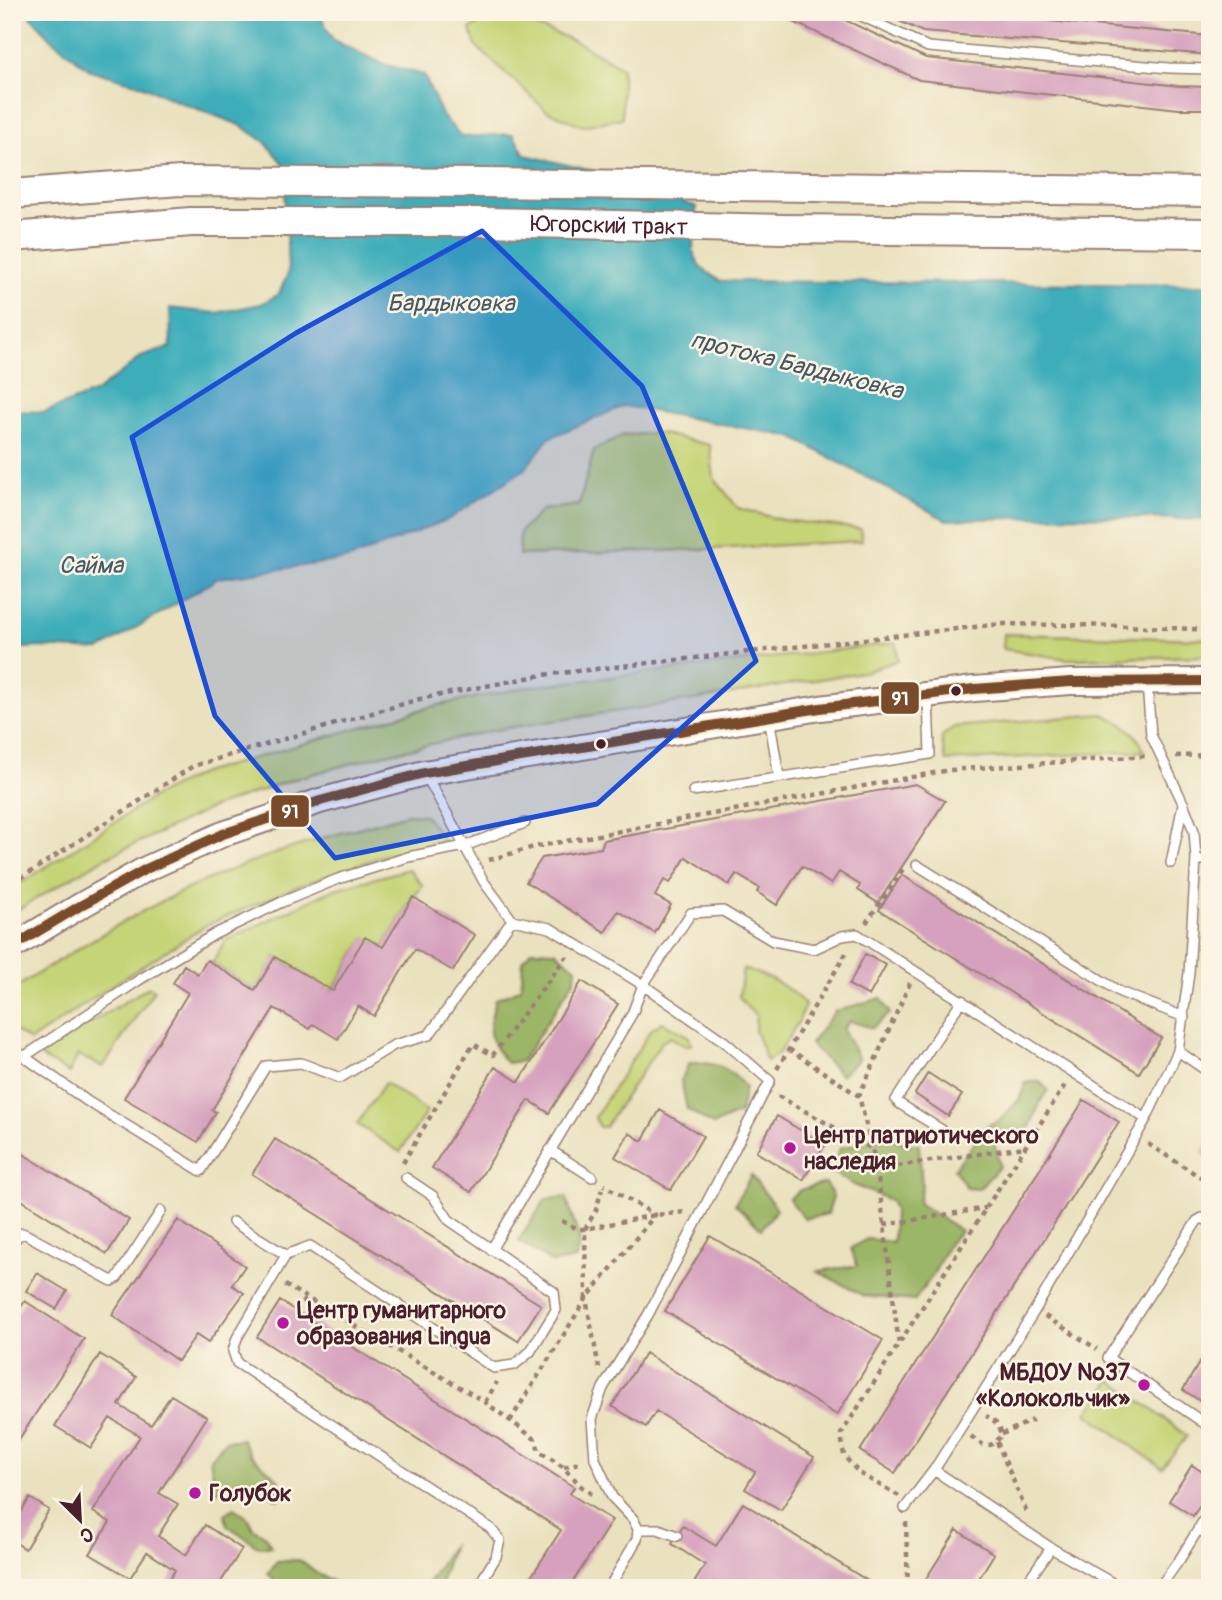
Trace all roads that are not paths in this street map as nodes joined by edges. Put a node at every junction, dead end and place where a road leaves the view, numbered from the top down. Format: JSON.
{"nodes":[{"id":1,"x":853,"y":12,"type":"edge"},
{"id":2,"x":1210,"y":69,"type":"edge"},
{"id":3,"x":1210,"y":192,"type":"edge"},
{"id":4,"x":12,"y":194,"type":"edge"},
{"id":5,"x":1210,"y":233,"type":"edge"},
{"id":6,"x":12,"y":237,"type":"edge"},
{"id":7,"x":1147,"y":681,"type":"junction"},
{"id":8,"x":1210,"y":681,"type":"edge"},
{"id":9,"x":928,"y":695,"type":"junction"},
{"id":10,"x":769,"y":716,"type":"junction"},
{"id":11,"x":424,"y":773,"type":"junction"},
{"id":12,"x":779,"y":777,"type":"junction"},
{"id":13,"x":693,"y":792,"type":"dead end"},
{"id":14,"x":1183,"y":803,"type":"junction"},
{"id":15,"x":525,"y":823,"type":"dead end"},
{"id":16,"x":465,"y":846,"type":"junction"},
{"id":17,"x":1196,"y":859,"type":"junction"},
{"id":18,"x":1210,"y":861,"type":"edge"},
{"id":19,"x":1171,"y":863,"type":"dead end"},
{"id":20,"x":917,"y":865,"type":"road end"},
{"id":21,"x":512,"y":920,"type":"junction"},
{"id":22,"x":12,"y":947,"type":"edge"},
{"id":23,"x":643,"y":985,"type":"junction"},
{"id":24,"x":962,"y":1000,"type":"junction"},
{"id":25,"x":1184,"y":1017,"type":"junction"},
{"id":26,"x":12,"y":1048,"type":"edge"},
{"id":27,"x":1178,"y":1051,"type":"junction"},
{"id":28,"x":25,"y":1056,"type":"junction"},
{"id":29,"x":1210,"y":1073,"type":"edge"},
{"id":30,"x":1146,"y":1119,"type":"junction"},
{"id":31,"x":942,"y":1130,"type":"dead end"},
{"id":32,"x":550,"y":1150,"type":"junction"},
{"id":33,"x":592,"y":1177,"type":"road end"},
{"id":34,"x":406,"y":1178,"type":"road end"},
{"id":35,"x":161,"y":1211,"type":"dead end"},
{"id":36,"x":233,"y":1222,"type":"dead end"},
{"id":37,"x":1210,"y":1222,"type":"edge"},
{"id":38,"x":12,"y":1244,"type":"edge"},
{"id":39,"x":491,"y":1250,"type":"junction"},
{"id":40,"x":286,"y":1255,"type":"junction"},
{"id":41,"x":1210,"y":1427,"type":"edge"},
{"id":42,"x":934,"y":1470,"type":"junction"},
{"id":43,"x":908,"y":1505,"type":"road end"},
{"id":44,"x":1210,"y":1510,"type":"edge"},
{"id":45,"x":638,"y":1529,"type":"junction"},
{"id":46,"x":1198,"y":1529,"type":"junction"},
{"id":47,"x":677,"y":1536,"type":"dead end"},
{"id":48,"x":1210,"y":1536,"type":"edge"},
{"id":49,"x":1051,"y":1548,"type":"junction"},
{"id":50,"x":1116,"y":1587,"type":"edge"},
{"id":51,"x":477,"y":1588,"type":"edge"},
{"id":52,"x":609,"y":1588,"type":"edge"},
{"id":53,"x":1023,"y":1588,"type":"edge"},
{"id":54,"x":1159,"y":1588,"type":"edge"}],
"edges":[{"from":1,"to":2,"type":"lane"},
{"from":3,"to":4,"type":"main road","name":"Югорский тракт"},
{"from":5,"to":6,"type":"main road","name":"Югорский тракт"},
{"from":7,"to":8,"type":"main road"},
{"from":7,"to":9,"type":"main road"},
{"from":7,"to":14,"type":"lane"},
{"from":9,"to":10,"type":"main road"},
{"from":9,"to":12,"type":"lane"},
{"from":10,"to":11,"type":"main road"},
{"from":10,"to":12,"type":"lane"},
{"from":11,"to":16,"type":"lane"},
{"from":11,"to":22,"type":"main road"},
{"from":12,"to":13,"type":"lane"},
{"from":14,"to":17,"type":"lane"},
{"from":14,"to":19,"type":"lane"},
{"from":15,"to":16,"type":"lane"},
{"from":16,"to":21,"type":"lane"},
{"from":16,"to":28,"type":"lane"},
{"from":17,"to":18,"type":"lane"},
{"from":17,"to":25,"type":"lane"},
{"from":20,"to":25,"type":"lane"},
{"from":21,"to":23,"type":"lane"},
{"from":21,"to":28,"type":"lane"},
{"from":23,"to":24,"type":"lane"},
{"from":23,"to":32,"type":"lane"},
{"from":23,"to":45,"type":"lane"},
{"from":24,"to":30,"type":"lane"},
{"from":24,"to":31,"type":"lane"},
{"from":25,"to":27,"type":"lane"},
{"from":26,"to":28,"type":"lane"},
{"from":27,"to":29,"type":"lane"},
{"from":27,"to":30,"type":"lane"},
{"from":30,"to":42,"type":"lane"},
{"from":32,"to":33,"type":"lane"},
{"from":32,"to":39,"type":"lane"},
{"from":34,"to":39,"type":"lane"},
{"from":35,"to":38,"type":"lane"},
{"from":36,"to":40,"type":"lane"},
{"from":37,"to":41,"type":"lane"},
{"from":39,"to":40,"type":"lane"},
{"from":40,"to":51,"type":"lane"},
{"from":42,"to":43,"type":"lane"},
{"from":42,"to":49,"type":"lane"},
{"from":44,"to":46,"type":"lane"},
{"from":45,"to":47,"type":"lane"},
{"from":45,"to":52,"type":"lane"},
{"from":46,"to":48,"type":"lane"},
{"from":46,"to":54,"type":"lane"},
{"from":49,"to":50,"type":"lane"},
{"from":49,"to":53,"type":"lane"}]}
